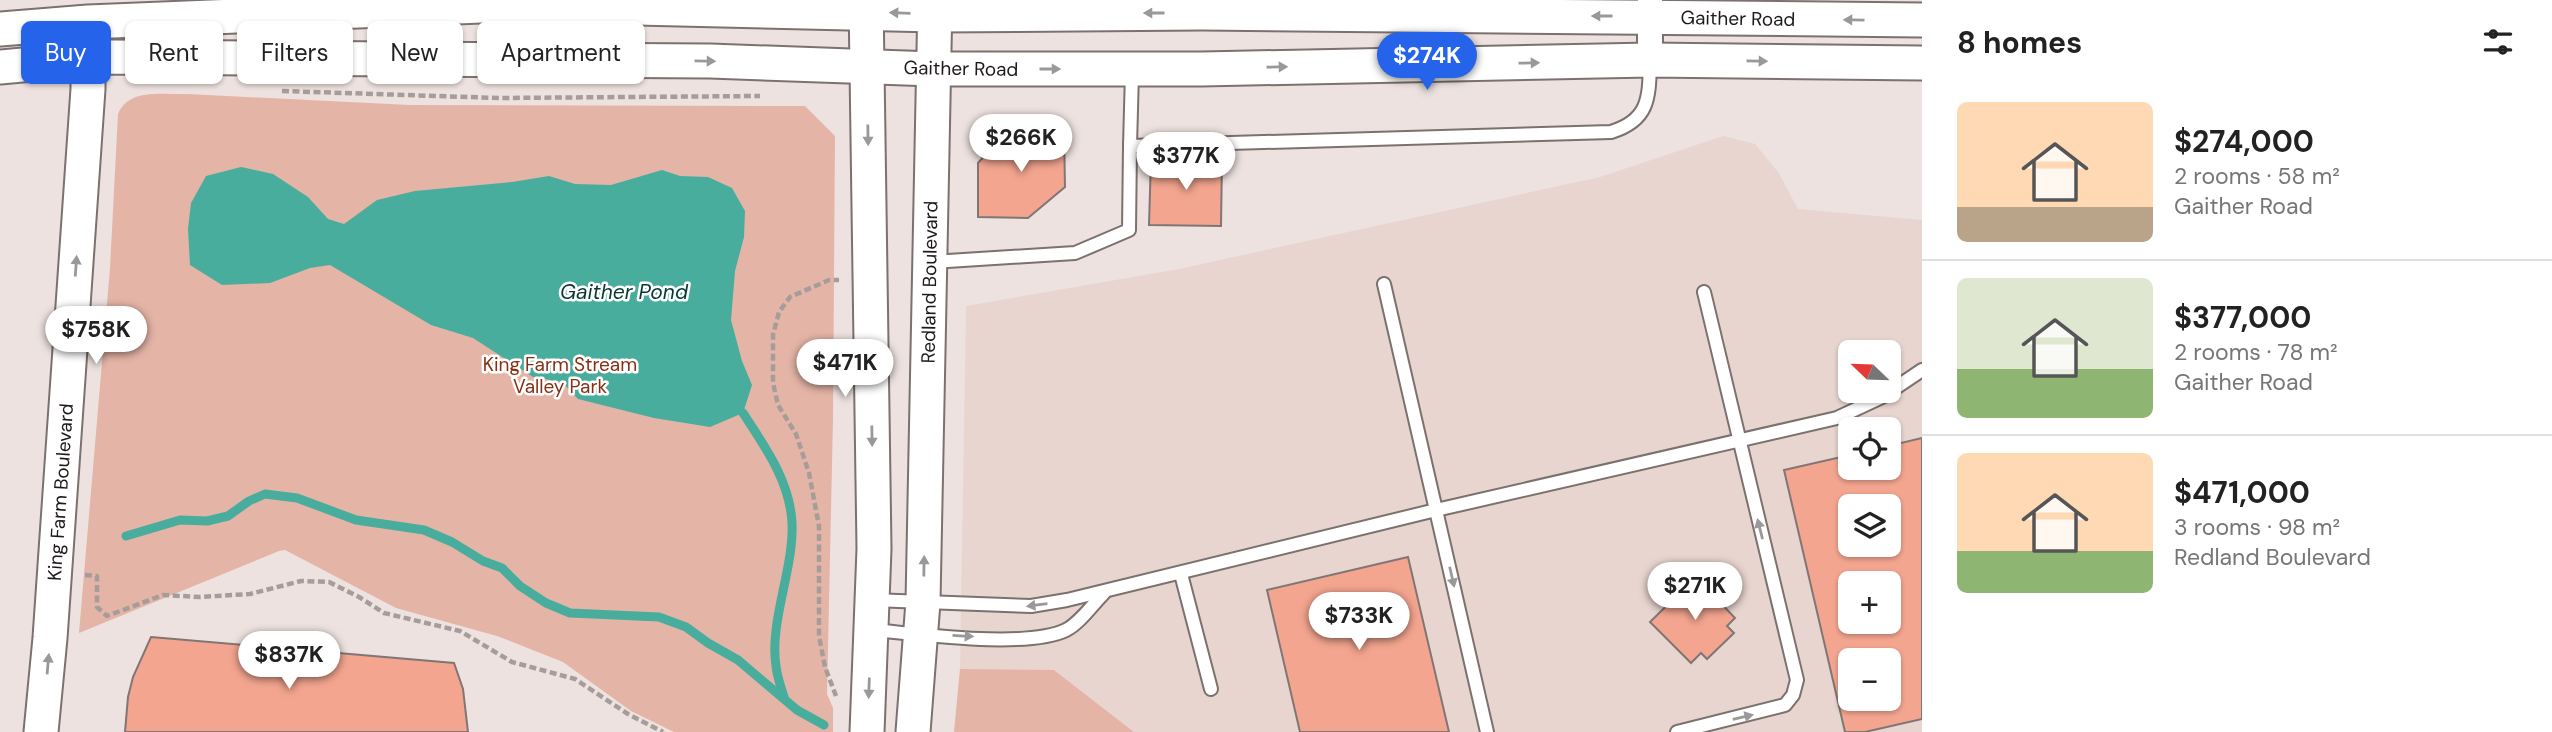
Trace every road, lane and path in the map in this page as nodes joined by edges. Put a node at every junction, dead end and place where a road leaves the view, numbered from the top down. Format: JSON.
{"nodes":[{"id":1,"x":506,"y":3,"type":"edge"},
{"id":2,"x":866,"y":6,"type":"edge"},
{"id":3,"x":935,"y":7,"type":"edge"},
{"id":4,"x":1202,"y":7,"type":"edge"},
{"id":5,"x":1650,"y":8,"type":"edge"},
{"id":6,"x":88,"y":11,"type":"edge"},
{"id":7,"x":1922,"y":20,"type":"edge"},
{"id":8,"x":0,"y":29,"type":"edge"},
{"id":9,"x":111,"y":58,"type":"edge"},
{"id":10,"x":1650,"y":60,"type":"junction"},
{"id":11,"x":1922,"y":63,"type":"edge"},
{"id":12,"x":21,"y":65,"type":"edge"},
{"id":13,"x":866,"y":66,"type":"junction"},
{"id":14,"x":0,"y":67,"type":"edge"},
{"id":15,"x":933,"y":69,"type":"junction"},
{"id":16,"x":1132,"y":69,"type":"junction"},
{"id":17,"x":86,"y":84,"type":"edge"},
{"id":18,"x":1130,"y":146,"type":"junction"},
{"id":19,"x":929,"y":262,"type":"junction"},
{"id":20,"x":841,"y":279,"type":"dead end"},
{"id":21,"x":1384,"y":284,"type":"dead end"},
{"id":22,"x":1704,"y":292,"type":"dead end"},
{"id":23,"x":1922,"y":370,"type":"edge"},
{"id":24,"x":1739,"y":440,"type":"junction"},
{"id":25,"x":1436,"y":510,"type":"junction"},
{"id":26,"x":77,"y":574,"type":"dead end"},
{"id":27,"x":1181,"y":574,"type":"junction"},
{"id":28,"x":1105,"y":593,"type":"junction"},
{"id":29,"x":871,"y":615,"type":"junction"},
{"id":30,"x":922,"y":618,"type":"junction"},
{"id":31,"x":1210,"y":689,"type":"dead end"},
{"id":32,"x":840,"y":705,"type":"dead end"},
{"id":33,"x":41,"y":732,"type":"edge"},
{"id":34,"x":663,"y":732,"type":"edge"},
{"id":35,"x":867,"y":732,"type":"edge"},
{"id":36,"x":913,"y":732,"type":"edge"},
{"id":37,"x":1487,"y":732,"type":"edge"},
{"id":38,"x":1677,"y":732,"type":"edge"}],
"edges":[{"from":1,"to":2,"type":"main road","name":"Gaither Road"},
{"from":1,"to":6,"type":"main road","name":"Gaither Road"},
{"from":3,"to":2,"type":"main road","name":"Gaither Road","one_way":true},
{"from":2,"to":13,"type":"main road"},
{"from":4,"to":3,"type":"main road","name":"Gaither Road","one_way":true},
{"from":3,"to":15,"type":"main road","name":"Redland Boulevard"},
{"from":5,"to":4,"type":"main road","name":"Gaither Road","one_way":true},
{"from":7,"to":5,"type":"main road","name":"Gaither Road","one_way":true},
{"from":5,"to":10,"type":"street"},
{"from":6,"to":8,"type":"main road","name":"Gaither Road"},
{"from":9,"to":13,"type":"main road","name":"Gaither Road","one_way":true},
{"from":10,"to":11,"type":"main road","name":"Gaither Road","one_way":true},
{"from":16,"to":10,"type":"main road","name":"Gaither Road","one_way":true},
{"from":10,"to":18,"type":"lane"},
{"from":12,"to":14,"type":"main road","name":"Gaither Road"},
{"from":13,"to":15,"type":"main road","name":"Gaither Road"},
{"from":13,"to":29,"type":"main road","one_way":true},
{"from":15,"to":16,"type":"main road","name":"Gaither Road","one_way":true},
{"from":15,"to":19,"type":"main road","name":"Redland Boulevard"},
{"from":16,"to":18,"type":"lane"},
{"from":33,"to":17,"type":"main road","name":"King Farm Boulevard","one_way":true},
{"from":18,"to":19,"type":"lane"},
{"from":30,"to":19,"type":"main road","name":"Redland Boulevard","one_way":true},
{"from":20,"to":32,"type":"path"},
{"from":21,"to":25,"type":"lane"},
{"from":22,"to":24,"type":"lane"},
{"from":23,"to":24,"type":"lane"},
{"from":24,"to":25,"type":"lane"},
{"from":38,"to":24,"type":"lane","one_way":true},
{"from":25,"to":27,"type":"lane"},
{"from":25,"to":37,"type":"lane","one_way":true},
{"from":26,"to":34,"type":"path"},
{"from":27,"to":28,"type":"lane"},
{"from":27,"to":31,"type":"lane"},
{"from":28,"to":30,"type":"lane","one_way":true},
{"from":30,"to":28,"type":"lane","one_way":true},
{"from":29,"to":30,"type":"lane"},
{"from":29,"to":30,"type":"lane"},
{"from":29,"to":35,"type":"main road","one_way":true},
{"from":30,"to":36,"type":"main road","name":"Redland Boulevard"}]}
